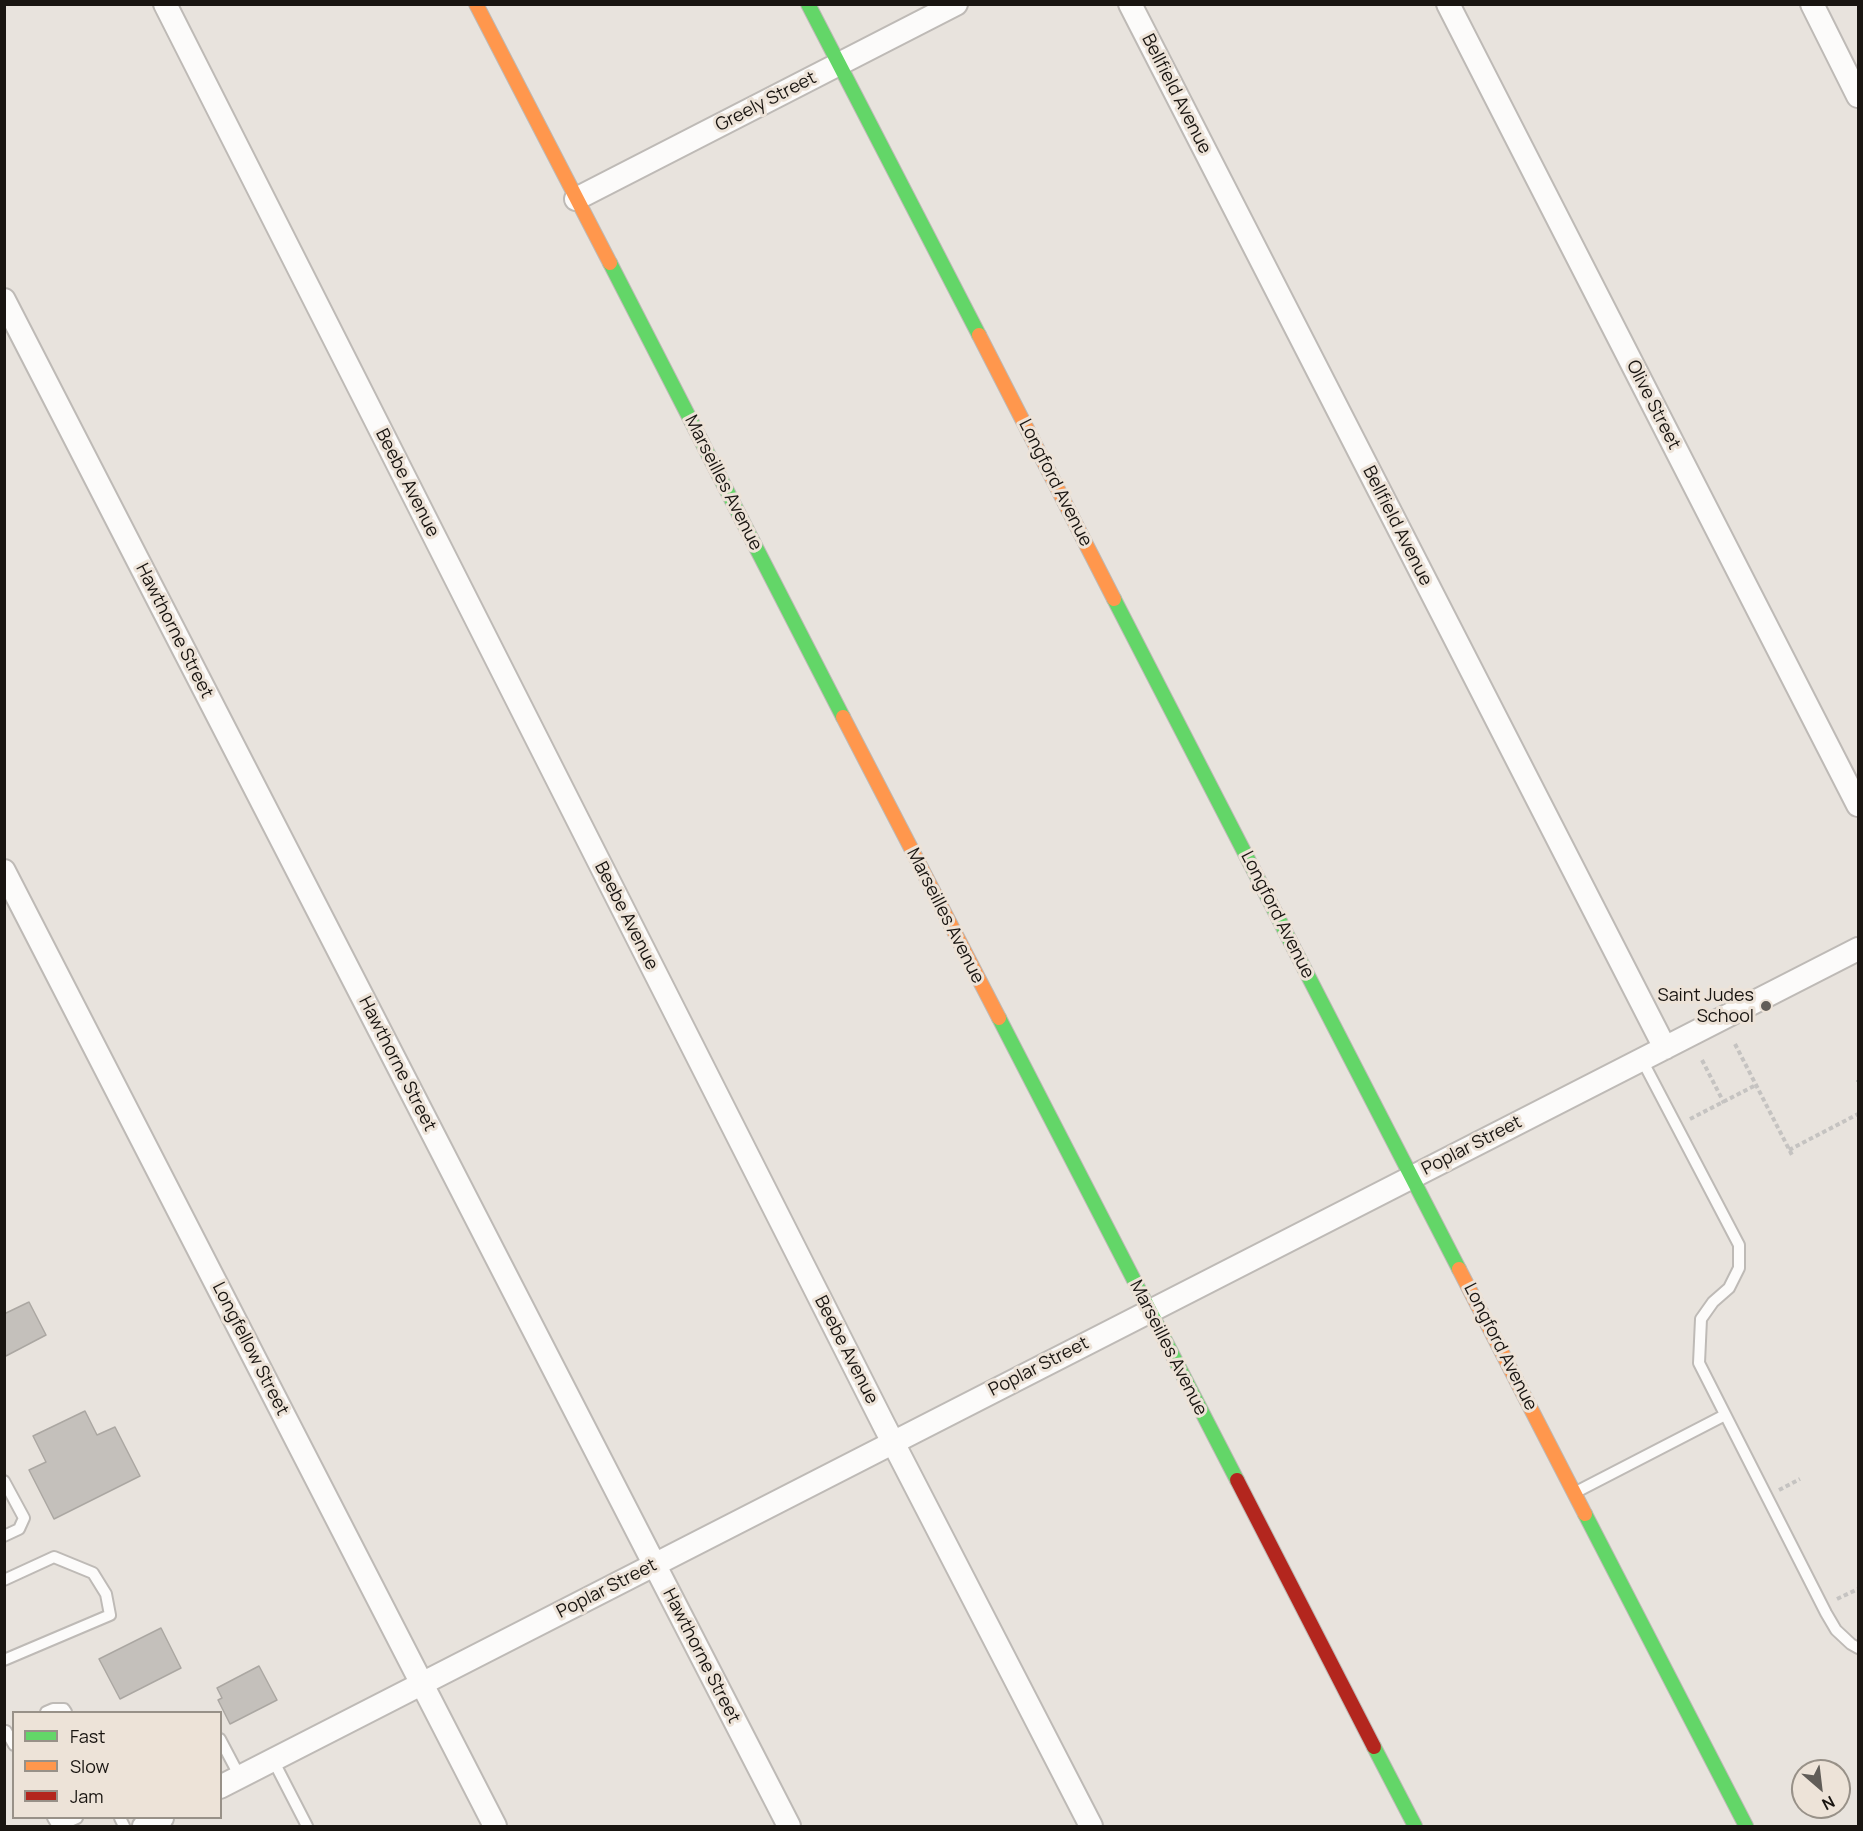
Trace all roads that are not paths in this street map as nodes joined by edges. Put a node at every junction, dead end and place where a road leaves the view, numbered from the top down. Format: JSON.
{"nodes":[{"id":1,"x":165,"y":4,"type":"edge"},
{"id":2,"x":476,"y":4,"type":"edge"},
{"id":3,"x":808,"y":4,"type":"edge"},
{"id":4,"x":956,"y":4,"type":"edge"},
{"id":5,"x":1130,"y":4,"type":"edge"},
{"id":6,"x":1448,"y":4,"type":"edge"},
{"id":7,"x":1812,"y":4,"type":"edge"},
{"id":8,"x":839,"y":65,"type":"junction"},
{"id":9,"x":1858,"y":96,"type":"edge"},
{"id":10,"x":576,"y":199,"type":"junction"},
{"id":11,"x":4,"y":300,"type":"edge"},
{"id":12,"x":1858,"y":805,"type":"edge"},
{"id":13,"x":4,"y":871,"type":"edge"},
{"id":14,"x":1858,"y":950,"type":"edge"},
{"id":15,"x":1665,"y":1048,"type":"junction"},
{"id":16,"x":1642,"y":1060,"type":"junction"},
{"id":17,"x":1412,"y":1177,"type":"junction"},
{"id":18,"x":1149,"y":1311,"type":"junction"},
{"id":19,"x":1725,"y":1415,"type":"junction"},
{"id":20,"x":893,"y":1442,"type":"junction"},
{"id":21,"x":4,"y":1481,"type":"edge"},
{"id":22,"x":1574,"y":1493,"type":"junction"},
{"id":23,"x":4,"y":1536,"type":"edge"},
{"id":24,"x":654,"y":1565,"type":"junction"},
{"id":25,"x":4,"y":1580,"type":"edge"},
{"id":26,"x":1858,"y":1648,"type":"edge"},
{"id":27,"x":4,"y":1660,"type":"edge"},
{"id":28,"x":422,"y":1684,"type":"junction"},
{"id":29,"x":50,"y":1711,"type":"edge"},
{"id":30,"x":65,"y":1711,"type":"edge"},
{"id":31,"x":222,"y":1748,"type":"edge"},
{"id":32,"x":273,"y":1760,"type":"junction"},
{"id":33,"x":230,"y":1782,"type":"edge"},
{"id":34,"x":54,"y":1819,"type":"edge"},
{"id":35,"x":75,"y":1819,"type":"edge"},
{"id":36,"x":160,"y":1819,"type":"edge"},
{"id":37,"x":144,"y":1827,"type":"edge"},
{"id":38,"x":307,"y":1827,"type":"edge"},
{"id":39,"x":495,"y":1827,"type":"edge"},
{"id":40,"x":789,"y":1827,"type":"edge"},
{"id":41,"x":1091,"y":1827,"type":"edge"},
{"id":42,"x":1415,"y":1827,"type":"edge"},
{"id":43,"x":1746,"y":1827,"type":"edge"}],
"edges":[{"from":1,"to":20,"type":"street","name":"Beebe Avenue"},
{"from":2,"to":10,"type":"street","name":"Marseilles Avenue"},
{"from":3,"to":8,"type":"street","name":"Longford Avenue"},
{"from":4,"to":8,"type":"street","name":"Greely Street"},
{"from":5,"to":15,"type":"street","name":"Bellfield Avenue"},
{"from":6,"to":12,"type":"street","name":"Olive Street"},
{"from":7,"to":9,"type":"street"},
{"from":8,"to":10,"type":"street","name":"Greely Street"},
{"from":8,"to":17,"type":"street","name":"Longford Avenue"},
{"from":10,"to":18,"type":"street","name":"Marseilles Avenue"},
{"from":11,"to":24,"type":"street","name":"Hawthorne Street"},
{"from":13,"to":28,"type":"street","name":"Longfellow Street"},
{"from":14,"to":15,"type":"street","name":"Poplar Street"},
{"from":15,"to":16,"type":"street","name":"Poplar Street"},
{"from":16,"to":17,"type":"street","name":"Poplar Street"},
{"from":16,"to":19,"type":"lane"},
{"from":17,"to":18,"type":"street","name":"Poplar Street"},
{"from":17,"to":22,"type":"street","name":"Longford Avenue"},
{"from":18,"to":20,"type":"street","name":"Poplar Street"},
{"from":18,"to":42,"type":"street","name":"Marseilles Avenue"},
{"from":19,"to":22,"type":"lane"},
{"from":19,"to":26,"type":"lane"},
{"from":20,"to":24,"type":"street","name":"Poplar Street"},
{"from":20,"to":41,"type":"street","name":"Beebe Avenue"},
{"from":21,"to":23,"type":"lane"},
{"from":22,"to":43,"type":"street","name":"Longford Avenue"},
{"from":24,"to":28,"type":"street","name":"Poplar Street"},
{"from":24,"to":40,"type":"street","name":"Hawthorne Street"},
{"from":25,"to":27,"type":"lane"},
{"from":28,"to":32,"type":"street","name":"Poplar Street"},
{"from":28,"to":39,"type":"street","name":"Longfellow Street"},
{"from":29,"to":30,"type":"lane"},
{"from":31,"to":33,"type":"lane"},
{"from":32,"to":33,"type":"street","name":"Poplar Street"},
{"from":32,"to":38,"type":"lane"},
{"from":34,"to":35,"type":"lane"},
{"from":36,"to":37,"type":"street"}]}
